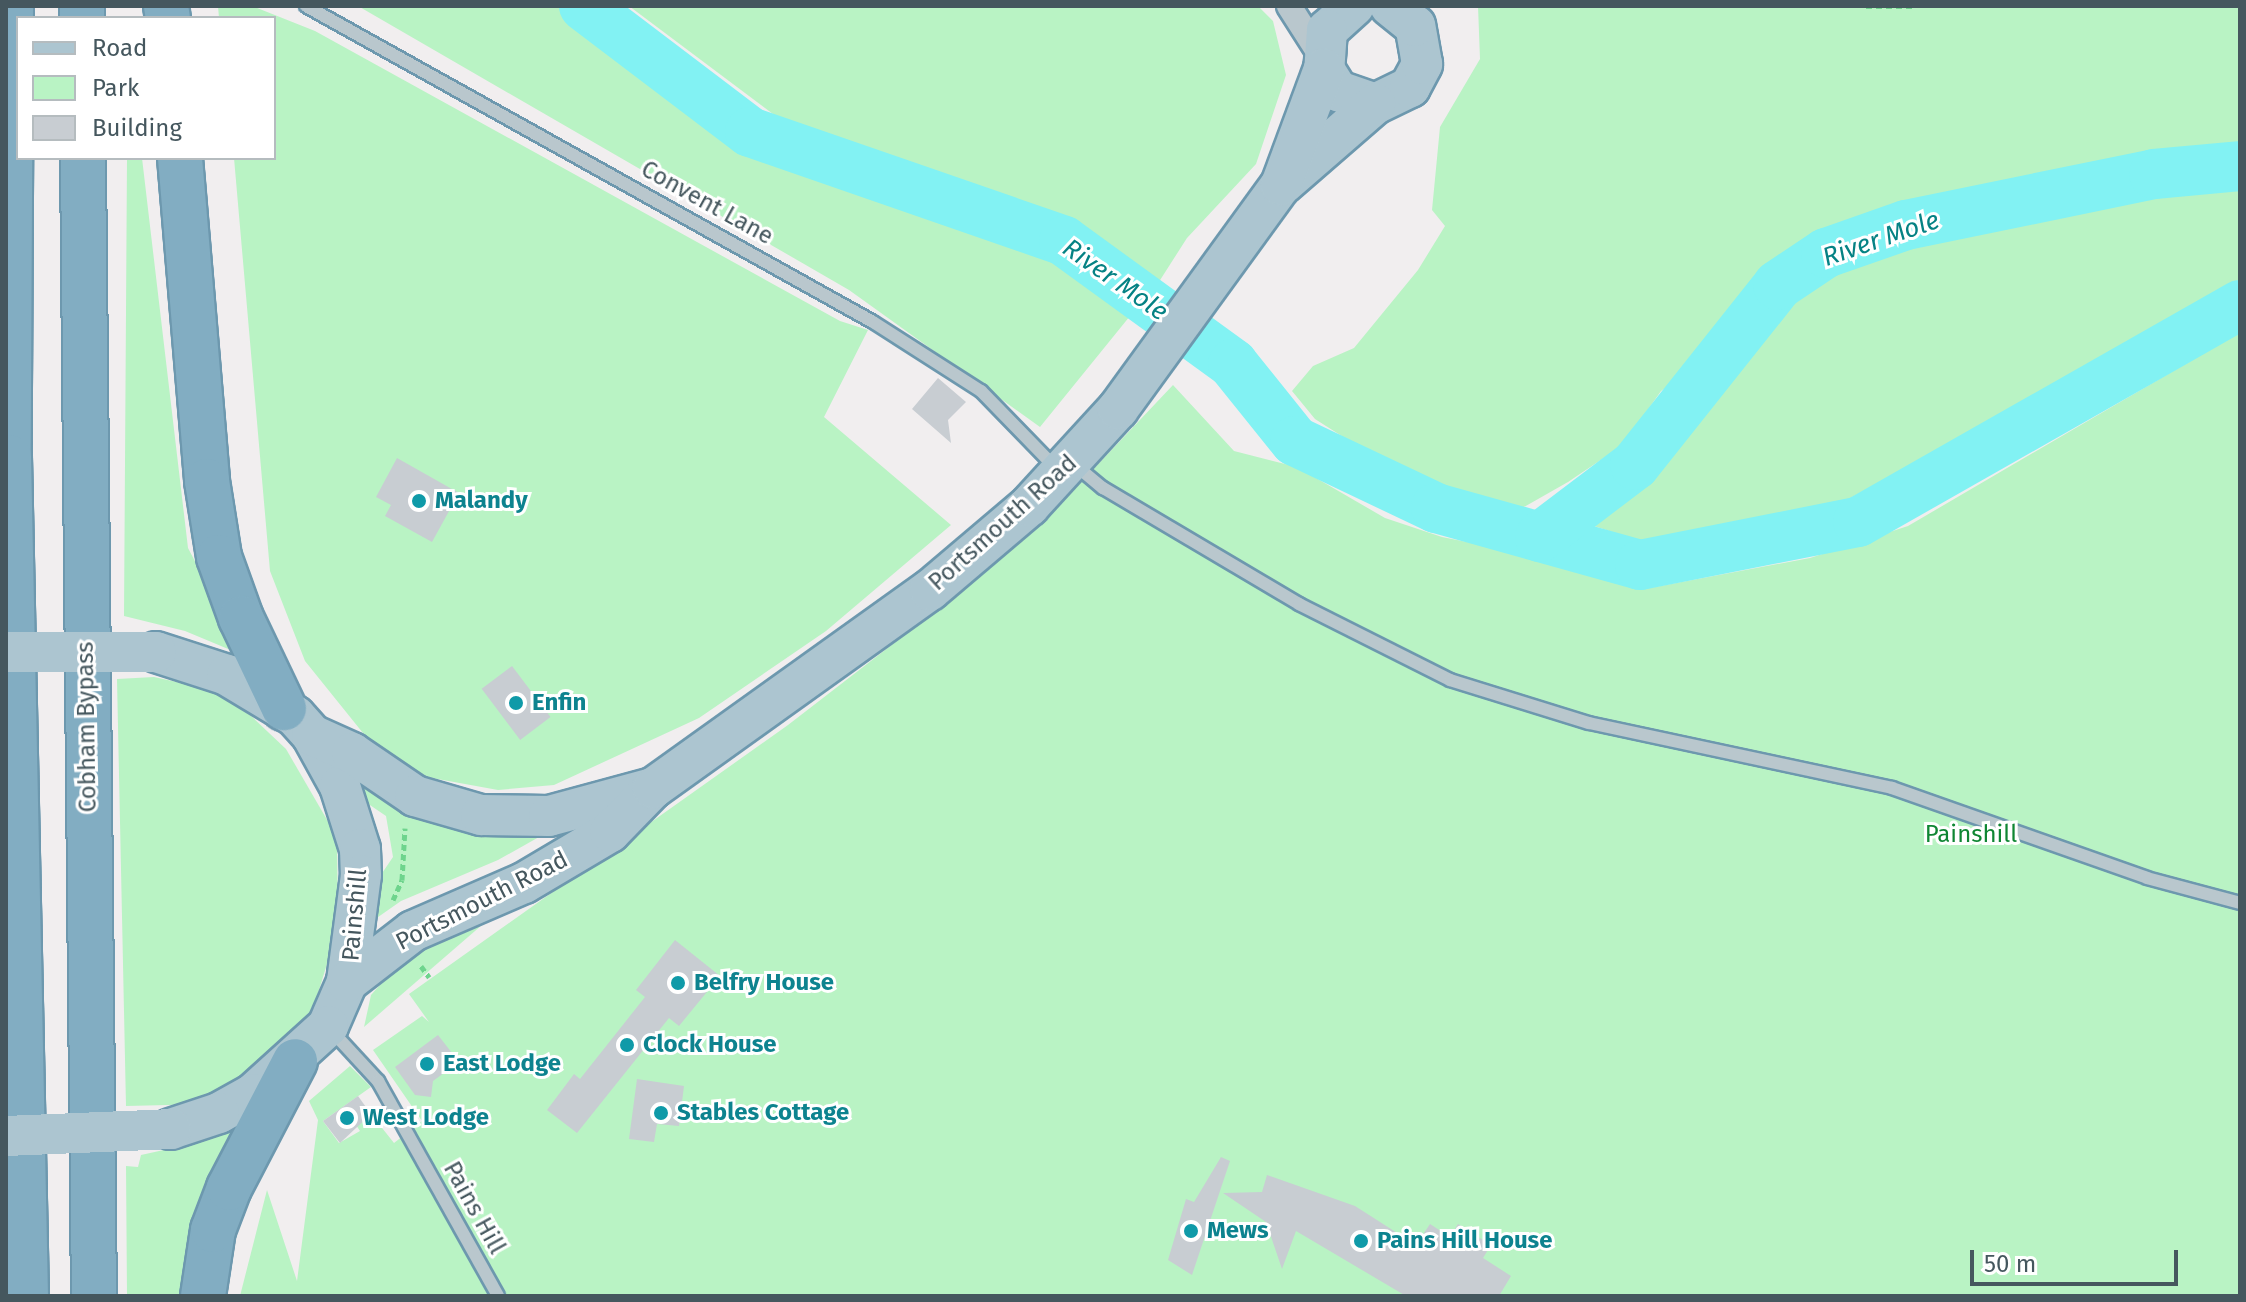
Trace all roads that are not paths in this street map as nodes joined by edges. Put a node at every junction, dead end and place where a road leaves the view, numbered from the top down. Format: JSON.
{"nodes":[{"id":1,"x":11,"y":6,"type":"edge"},
{"id":2,"x":306,"y":6,"type":"edge"},
{"id":3,"x":1289,"y":6,"type":"edge"},
{"id":4,"x":1354,"y":6,"type":"edge"},
{"id":5,"x":1390,"y":6,"type":"edge"},
{"id":6,"x":1426,"y":22,"type":"edge"},
{"id":7,"x":1323,"y":62,"type":"junction"},
{"id":8,"x":1375,"y":104,"type":"junction"},
{"id":9,"x":83,"y":160,"type":"edge"},
{"id":10,"x":180,"y":160,"type":"edge"},
{"id":11,"x":1281,"y":185,"type":"junction"},
{"id":12,"x":1067,"y":468,"type":"junction"},
{"id":13,"x":6,"y":652,"type":"edge"},
{"id":14,"x":298,"y":721,"type":"junction"},
{"id":15,"x":653,"y":788,"type":"junction"},
{"id":16,"x":2240,"y":903,"type":"edge"},
{"id":17,"x":347,"y":982,"type":"junction"},
{"id":18,"x":328,"y":1026,"type":"junction"},
{"id":19,"x":295,"y":1061,"type":"junction"},
{"id":20,"x":6,"y":1136,"type":"edge"},
{"id":21,"x":26,"y":1296,"type":"edge"},
{"id":22,"x":94,"y":1296,"type":"edge"},
{"id":23,"x":203,"y":1296,"type":"edge"},
{"id":24,"x":498,"y":1296,"type":"edge"}],
"edges":[{"from":1,"to":21,"type":"highway"},
{"from":2,"to":12,"type":"lane","name":"Convent Lane"},
{"from":3,"to":7,"type":"street"},
{"from":4,"to":7,"type":"main road","name":"Portsmouth Road"},
{"from":5,"to":6,"type":"main road"},
{"from":6,"to":8,"type":"main road","name":"Portsmouth Road"},
{"from":7,"to":8,"type":"main road"},
{"from":7,"to":11,"type":"main road","name":"Portsmouth Road"},
{"from":8,"to":11,"type":"main road","name":"Portsmouth Road"},
{"from":9,"to":22,"type":"highway","name":"Cobham Bypass"},
{"from":10,"to":14,"type":"highway"},
{"from":11,"to":12,"type":"main road","name":"Portsmouth Road"},
{"from":12,"to":15,"type":"main road","name":"Portsmouth Road"},
{"from":12,"to":16,"type":"lane","name":"Convent Lane"},
{"from":13,"to":14,"type":"main road","bridge":true},
{"from":14,"to":15,"type":"main road","name":"Portsmouth Road"},
{"from":14,"to":17,"type":"main road","name":"Painshill"},
{"from":15,"to":17,"type":"main road","name":"Portsmouth Road"},
{"from":17,"to":18,"type":"main road","name":"Painshill"},
{"from":18,"to":19,"type":"main road","name":"Painshill"},
{"from":18,"to":24,"type":"lane","name":"Pains Hill"},
{"from":19,"to":20,"type":"main road","name":"Painshill","bridge":true},
{"from":19,"to":23,"type":"highway"}]}
